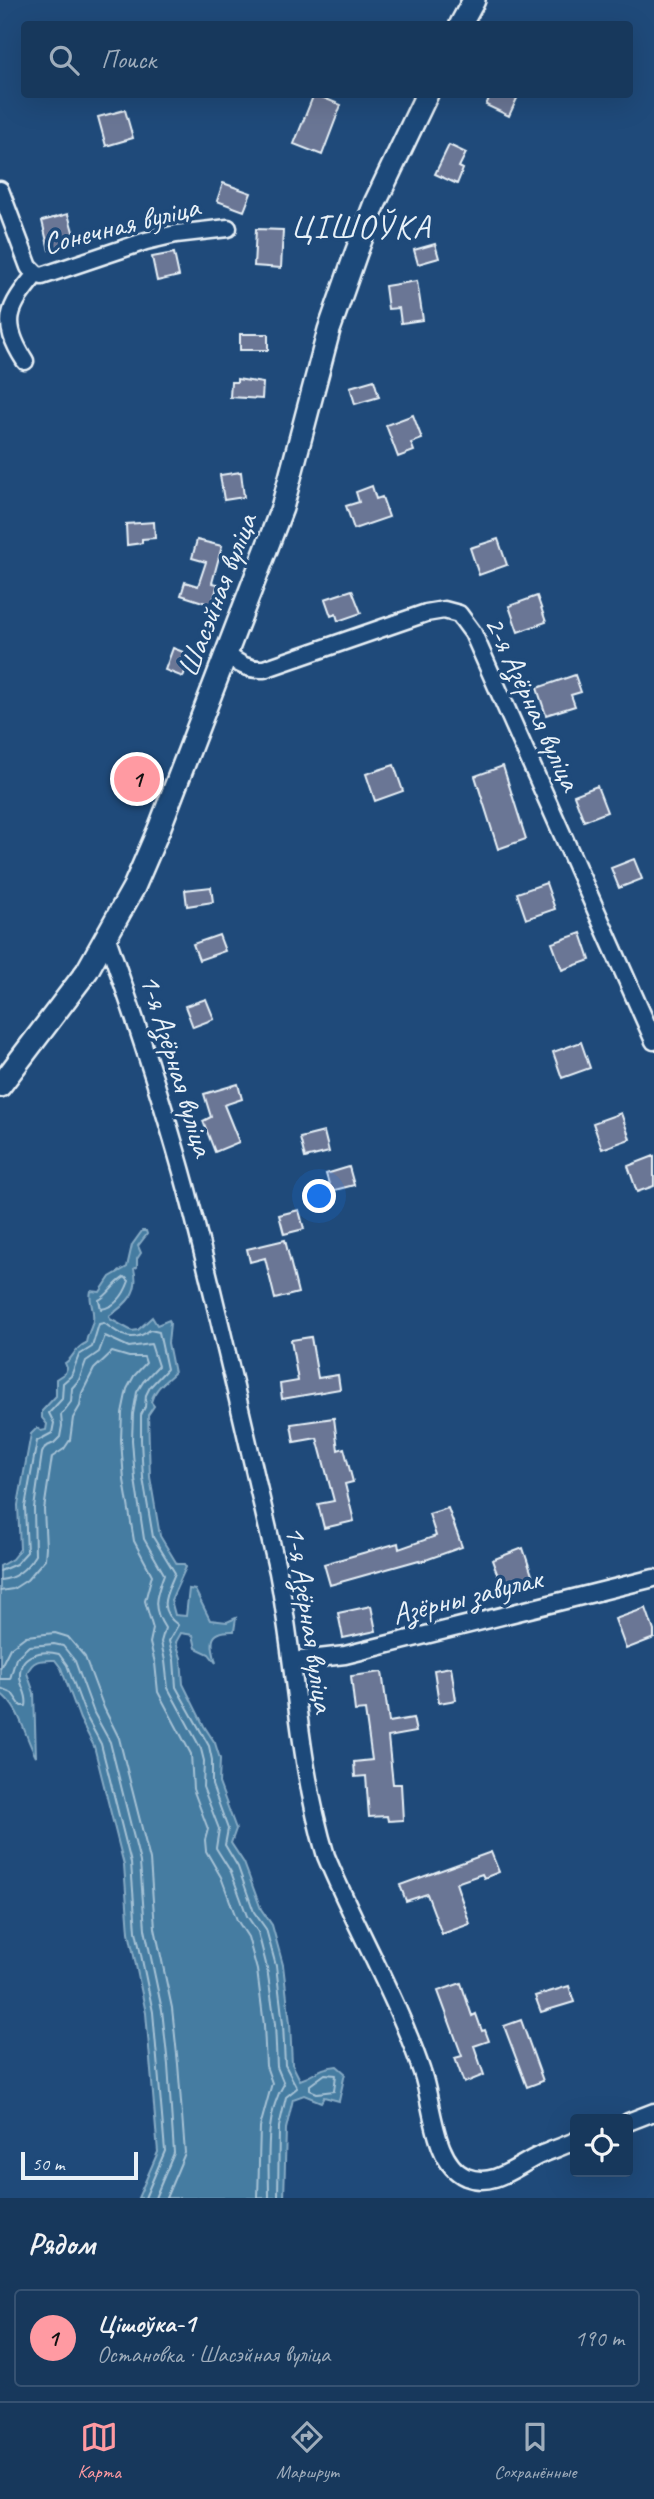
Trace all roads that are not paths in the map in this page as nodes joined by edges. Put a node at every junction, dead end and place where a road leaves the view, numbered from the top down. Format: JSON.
{"nodes":[{"id":1,"x":474,"y":0,"type":"edge"},
{"id":2,"x":463,"y":21,"type":"edge"},
{"id":3,"x":425,"y":98,"type":"edge"},
{"id":4,"x":0,"y":190,"type":"edge"},
{"id":5,"x":228,"y":228,"type":"dead end"},
{"id":6,"x":36,"y":274,"type":"junction"},
{"id":7,"x":25,"y":361,"type":"dead end"},
{"id":8,"x":227,"y":655,"type":"junction"},
{"id":9,"x":107,"y":938,"type":"junction"},
{"id":10,"x":654,"y":1041,"type":"edge"},
{"id":11,"x":0,"y":1086,"type":"edge"},
{"id":12,"x":654,"y":1578,"type":"edge"},
{"id":13,"x":292,"y":1661,"type":"junction"},
{"id":14,"x":654,"y":2112,"type":"edge"},
{"id":15,"x":633,"y":2120,"type":"edge"},
{"id":16,"x":570,"y":2143,"type":"edge"}],
"edges":[{"from":1,"to":2,"type":"main road"},
{"from":3,"to":8,"type":"main road","name":"Шасэйная вуліца"},
{"from":4,"to":6,"type":"street","name":"Сонечная вуліца"},
{"from":5,"to":6,"type":"street","name":"Сонечная вуліца"},
{"from":6,"to":7,"type":"street"},
{"from":8,"to":9,"type":"main road","name":"Шасэйная вуліца"},
{"from":8,"to":10,"type":"street","name":"2-я Азёрная вуліца"},
{"from":9,"to":11,"type":"main road","name":"Шасэйная вуліца"},
{"from":9,"to":13,"type":"street","name":"1-я Азёрная вуліца"},
{"from":12,"to":13,"type":"street","name":"Азёрны завулак"},
{"from":13,"to":16,"type":"street","name":"1-я Азёрная вуліца"},
{"from":14,"to":15,"type":"street"}]}
